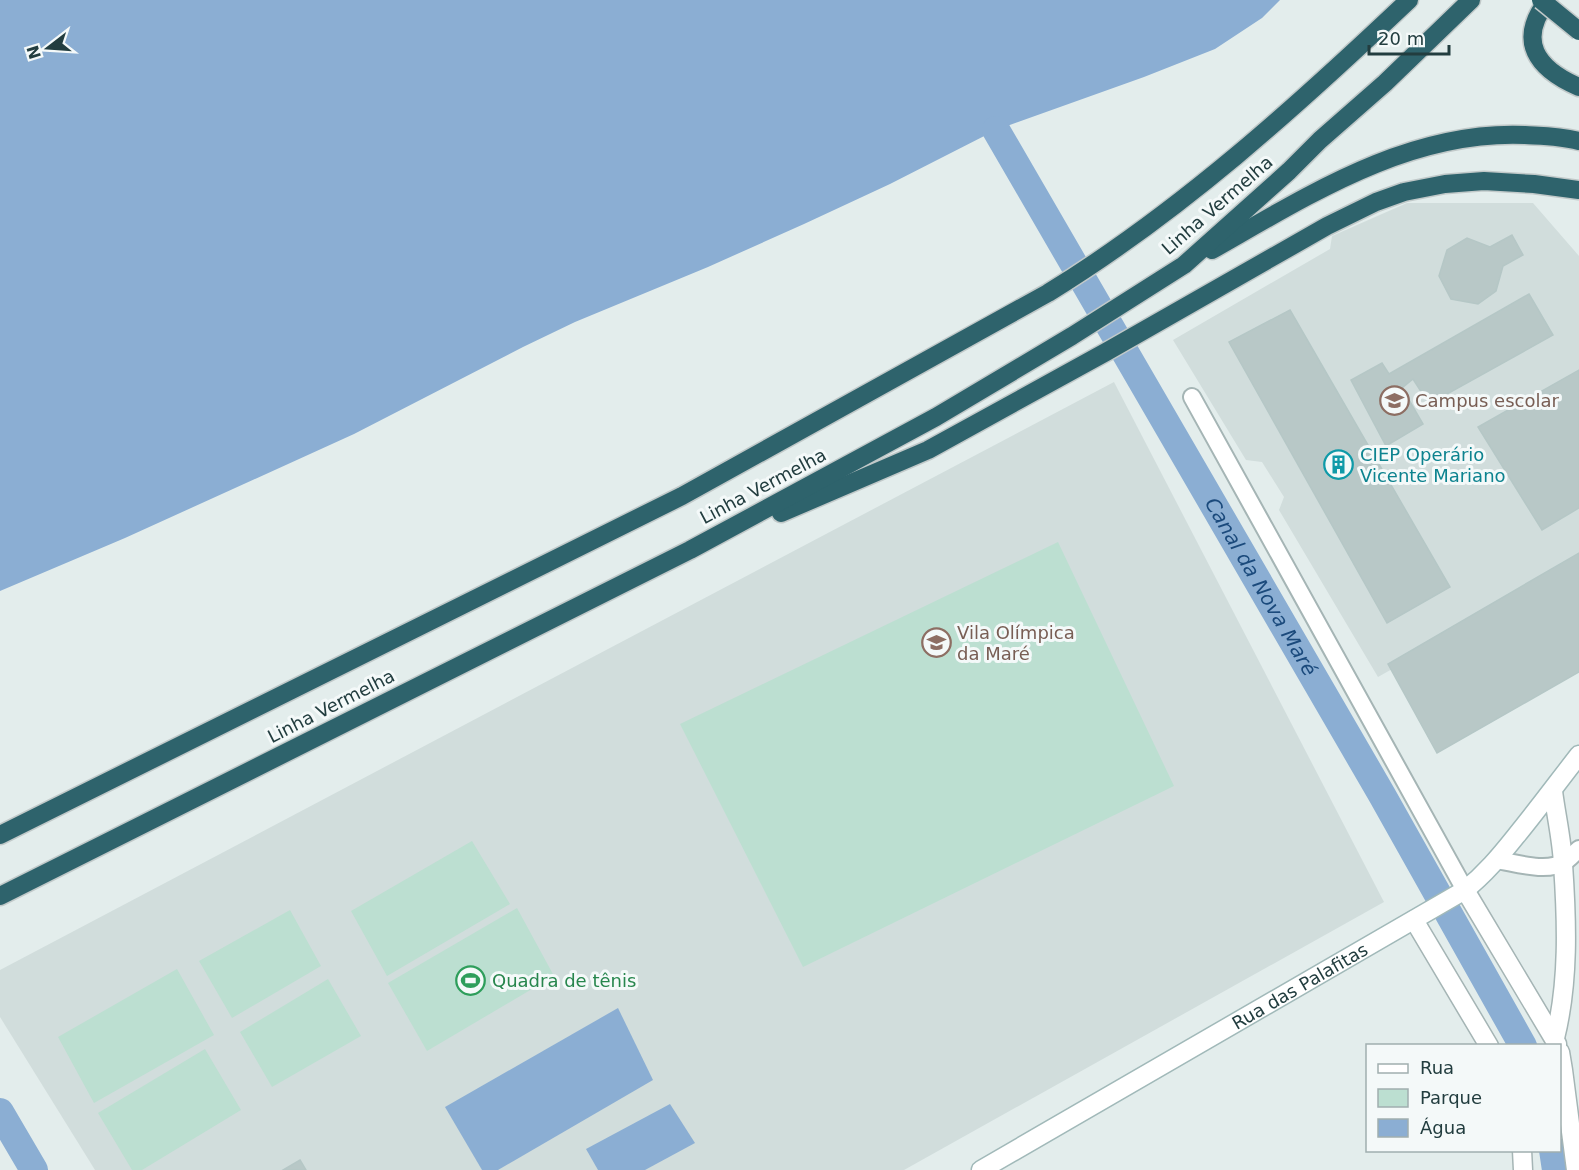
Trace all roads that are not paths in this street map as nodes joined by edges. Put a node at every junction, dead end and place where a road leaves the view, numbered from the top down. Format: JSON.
{"nodes":[{"id":1,"x":1409,"y":0,"type":"edge"},
{"id":2,"x":1472,"y":0,"type":"edge"},
{"id":3,"x":1541,"y":0,"type":"edge"},
{"id":4,"x":1548,"y":0,"type":"edge"},
{"id":5,"x":1579,"y":31,"type":"edge"},
{"id":6,"x":1579,"y":87,"type":"edge"},
{"id":7,"x":1579,"y":141,"type":"edge"},
{"id":8,"x":1579,"y":190,"type":"edge"},
{"id":9,"x":1184,"y":265,"type":"junction"},
{"id":10,"x":1192,"y":397,"type":"dead end"},
{"id":11,"x":690,"y":550,"type":"junction"},
{"id":12,"x":1579,"y":754,"type":"edge"},
{"id":13,"x":1553,"y":791,"type":"junction"},
{"id":14,"x":0,"y":836,"type":"edge"},
{"id":15,"x":1579,"y":849,"type":"edge"},
{"id":16,"x":1497,"y":860,"type":"junction"},
{"id":17,"x":1563,"y":863,"type":"junction"},
{"id":18,"x":1459,"y":894,"type":"junction"},
{"id":19,"x":0,"y":896,"type":"edge"},
{"id":20,"x":1420,"y":916,"type":"junction"},
{"id":21,"x":1488,"y":1044,"type":"edge"},
{"id":22,"x":1556,"y":1044,"type":"edge"},
{"id":23,"x":1557,"y":1044,"type":"edge"},
{"id":24,"x":1561,"y":1071,"type":"edge"},
{"id":25,"x":1522,"y":1152,"type":"edge"},
{"id":26,"x":981,"y":1170,"type":"edge"},
{"id":27,"x":1522,"y":1170,"type":"edge"},
{"id":28,"x":1576,"y":1170,"type":"edge"}],
"edges":[{"from":1,"to":14,"type":"highway","name":"Linha Vermelha"},
{"from":2,"to":9,"type":"highway","name":"Linha Vermelha"},
{"from":3,"to":5,"type":"highway","bridge":true},
{"from":4,"to":6,"type":"highway"},
{"from":7,"to":9,"type":"highway"},
{"from":8,"to":11,"type":"highway"},
{"from":9,"to":11,"type":"highway","name":"Linha Vermelha"},
{"from":10,"to":18,"type":"lane"},
{"from":11,"to":19,"type":"highway","name":"Linha Vermelha"},
{"from":12,"to":13,"type":"street","name":"Rua das Palafitas"},
{"from":13,"to":16,"type":"street","name":"Rua das Palafitas"},
{"from":13,"to":17,"type":"street"},
{"from":15,"to":17,"type":"lane"},
{"from":16,"to":17,"type":"lane"},
{"from":16,"to":18,"type":"street","name":"Rua das Palafitas"},
{"from":17,"to":23,"type":"street"},
{"from":18,"to":20,"type":"street","name":"Rua das Palafitas"},
{"from":18,"to":22,"type":"street"},
{"from":20,"to":21,"type":"street"},
{"from":20,"to":26,"type":"street","name":"Rua das Palafitas"},
{"from":24,"to":28,"type":"street"},
{"from":25,"to":27,"type":"street"}]}
